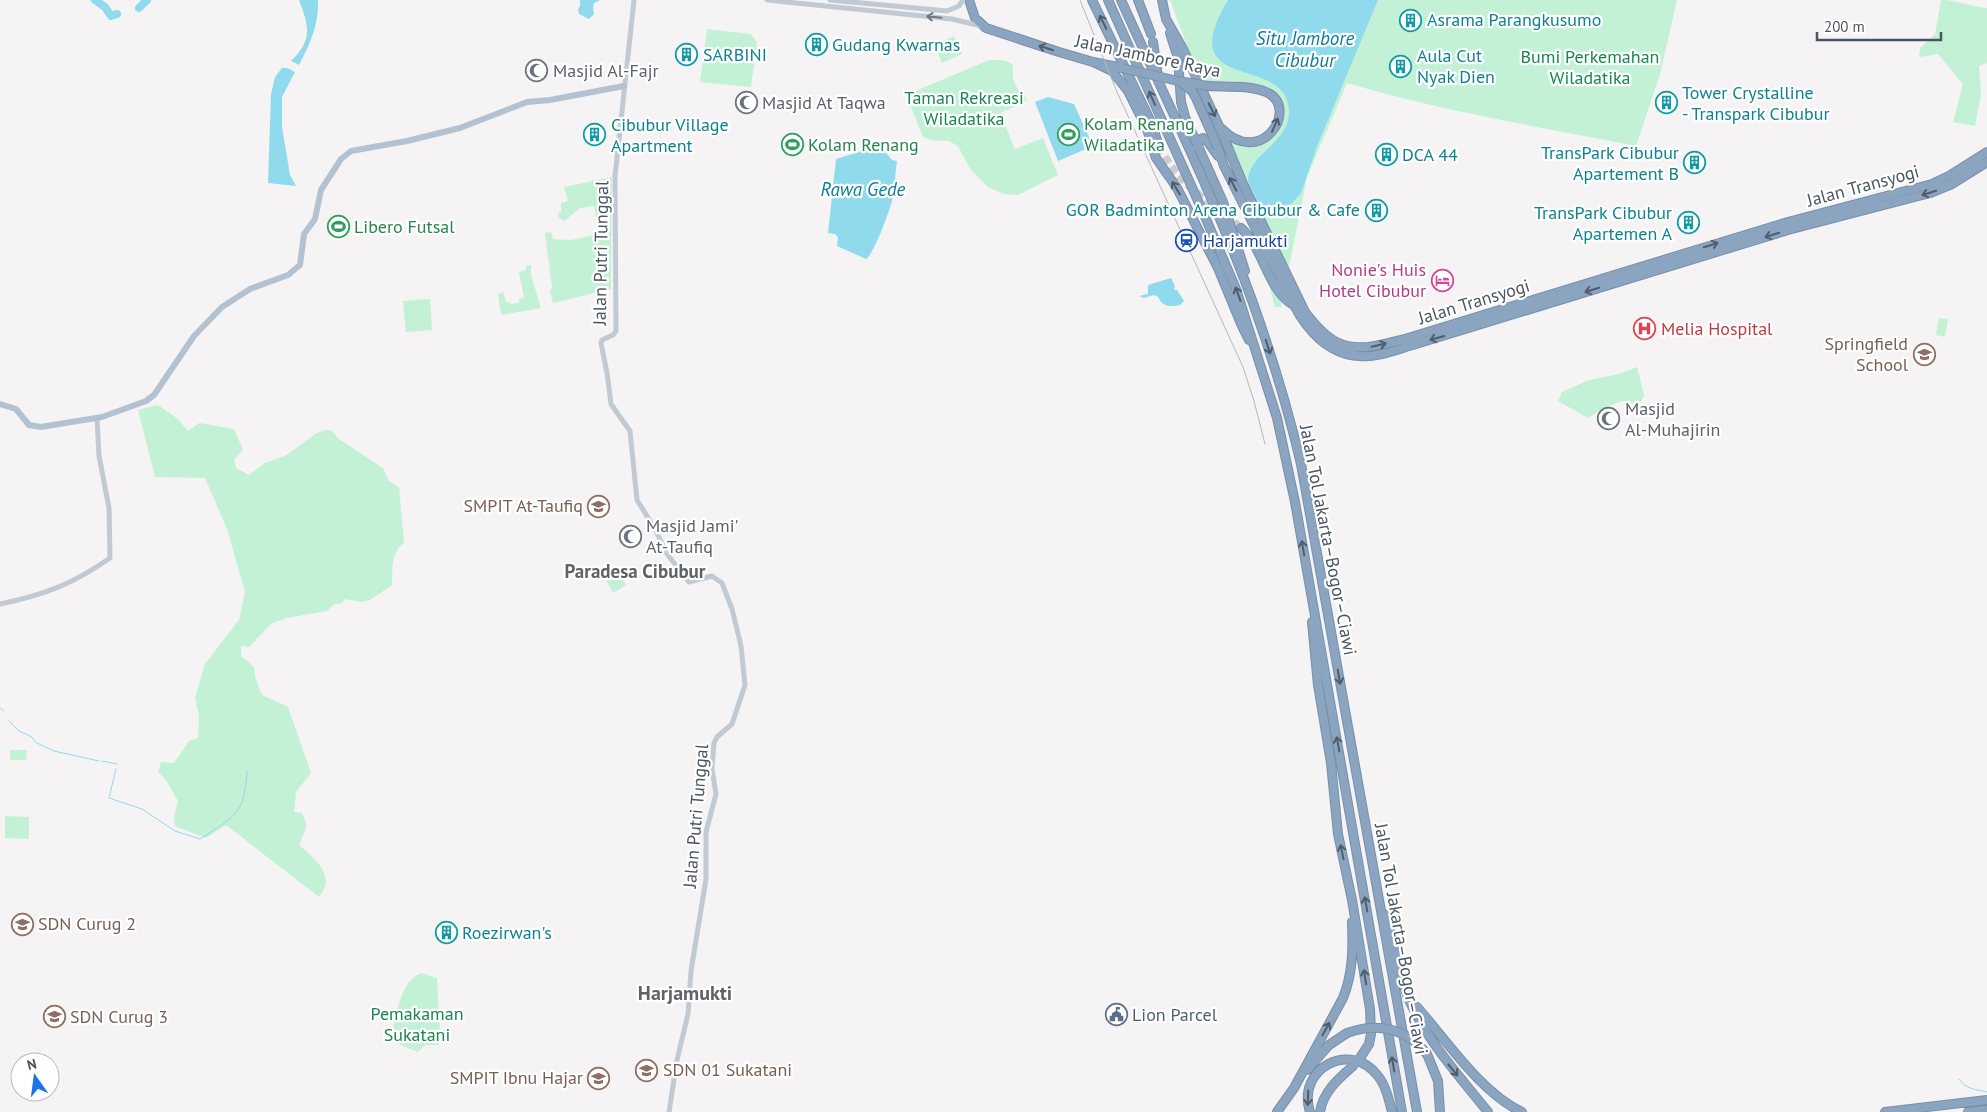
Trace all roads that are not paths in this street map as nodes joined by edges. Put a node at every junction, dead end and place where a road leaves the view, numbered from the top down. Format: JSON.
{"nodes":[{"id":1,"x":634,"y":0,"type":"edge"},
{"id":2,"x":768,"y":0,"type":"edge"},
{"id":3,"x":830,"y":0,"type":"edge"},
{"id":4,"x":963,"y":0,"type":"edge"},
{"id":5,"x":969,"y":0,"type":"edge"},
{"id":6,"x":1092,"y":0,"type":"edge"},
{"id":7,"x":1108,"y":0,"type":"edge"},
{"id":8,"x":1121,"y":0,"type":"edge"},
{"id":9,"x":1138,"y":0,"type":"edge"},
{"id":10,"x":1162,"y":0,"type":"edge"},
{"id":11,"x":1166,"y":19,"type":"junction"},
{"id":12,"x":982,"y":26,"type":"junction"},
{"id":13,"x":1092,"y":62,"type":"junction"},
{"id":14,"x":1178,"y":81,"type":"junction"},
{"id":15,"x":624,"y":86,"type":"junction"},
{"id":16,"x":1159,"y":86,"type":"junction"},
{"id":17,"x":1220,"y":128,"type":"junction"},
{"id":18,"x":1159,"y":146,"type":"tunnel mouth"},
{"id":19,"x":1197,"y":147,"type":"junction"},
{"id":20,"x":1987,"y":152,"type":"edge"},
{"id":21,"x":1987,"y":162,"type":"edge"},
{"id":22,"x":1968,"y":164,"type":"junction"},
{"id":23,"x":1224,"y":166,"type":"junction"},
{"id":24,"x":1973,"y":171,"type":"junction"},
{"id":25,"x":1241,"y":228,"type":"tunnel mouth"},
{"id":26,"x":1272,"y":252,"type":"junction"},
{"id":27,"x":1637,"y":271,"type":"junction"},
{"id":28,"x":1253,"y":301,"type":"junction"},
{"id":29,"x":1294,"y":305,"type":"junction"},
{"id":30,"x":1462,"y":321,"type":"junction"},
{"id":31,"x":1464,"y":330,"type":"junction"},
{"id":32,"x":1259,"y":357,"type":"junction"},
{"id":33,"x":0,"y":404,"type":"edge"},
{"id":34,"x":97,"y":418,"type":"junction"},
{"id":35,"x":1312,"y":596,"type":"junction"},
{"id":36,"x":0,"y":604,"type":"edge"},
{"id":37,"x":1376,"y":884,"type":"junction"},
{"id":38,"x":1352,"y":900,"type":"junction"},
{"id":39,"x":1409,"y":999,"type":"junction"},
{"id":40,"x":1360,"y":1058,"type":"dead end"},
{"id":41,"x":1353,"y":1066,"type":"dead end"},
{"id":42,"x":1294,"y":1088,"type":"junction"},
{"id":43,"x":1987,"y":1100,"type":"edge"},
{"id":44,"x":670,"y":1110,"type":"edge"},
{"id":45,"x":1986,"y":1110,"type":"edge"},
{"id":46,"x":1277,"y":1112,"type":"edge"},
{"id":47,"x":1310,"y":1112,"type":"edge"},
{"id":48,"x":1320,"y":1112,"type":"edge"},
{"id":49,"x":1392,"y":1112,"type":"edge"},
{"id":50,"x":1402,"y":1112,"type":"edge"},
{"id":51,"x":1417,"y":1112,"type":"edge"},
{"id":52,"x":1440,"y":1112,"type":"edge"},
{"id":53,"x":1488,"y":1112,"type":"edge"},
{"id":54,"x":1522,"y":1112,"type":"edge"},
{"id":55,"x":1885,"y":1112,"type":"edge"},
{"id":56,"x":1968,"y":1112,"type":"edge"}],
"edges":[{"from":1,"to":15,"type":"street","name":"Jalan Putri Tunggal"},
{"from":12,"to":2,"type":"street","name":"Jalan Jambore Raya","one_way":true},
{"from":3,"to":4,"type":"street"},
{"from":5,"to":12,"type":"highway"},
{"from":18,"to":6,"type":"highway","one_way":true},
{"from":32,"to":7,"type":"highway","name":"Jalan Tol Jakarta–Bogor–Ciawi","one_way":true},
{"from":8,"to":16,"type":"highway","name":"Jalan Tol Jakarta–Bogor–Ciawi"},
{"from":9,"to":16,"type":"highway"},
{"from":10,"to":11,"type":"highway","name":"Jalan Transyogi"},
{"from":11,"to":17,"type":"highway","name":"Jalan Transyogi","one_way":true},
{"from":11,"to":19,"type":"highway"},
{"from":13,"to":12,"type":"highway","name":"Jalan Jambore Raya","one_way":true},
{"from":13,"to":14,"type":"highway","name":"Jalan Jambore Raya","bridge":true},
{"from":32,"to":13,"type":"highway","one_way":true},
{"from":17,"to":14,"type":"highway","name":"Jalan Jambore Raya","one_way":true,"bridge":true},
{"from":14,"to":23,"type":"highway","name":"Jalan Transyogi","bridge":true},
{"from":15,"to":34,"type":"main road"},
{"from":15,"to":44,"type":"street","name":"Jalan Putri Tunggal"},
{"from":16,"to":28,"type":"highway","name":"Jalan Tol Jakarta–Bogor–Ciawi"},
{"from":17,"to":26,"type":"highway","name":"Jalan Transyogi"},
{"from":19,"to":23,"type":"highway"},
{"from":19,"to":28,"type":"highway"},
{"from":20,"to":22,"type":"highway","name":"Jalan Transyogi"},
{"from":21,"to":24,"type":"highway","name":"Jalan Transyogi"},
{"from":22,"to":24,"type":"highway"},
{"from":27,"to":22,"type":"highway","name":"Jalan Transyogi","one_way":true},
{"from":26,"to":23,"type":"highway","name":"Jalan Transyogi","one_way":true},
{"from":24,"to":27,"type":"highway","name":"Jalan Transyogi","one_way":true},
{"from":25,"to":29,"type":"highway"},
{"from":26,"to":29,"type":"highway","name":"Jalan Transyogi"},
{"from":26,"to":30,"type":"highway","name":"Jalan Transyogi","one_way":true},
{"from":27,"to":30,"type":"highway","name":"Jalan Transyogi"},
{"from":27,"to":31,"type":"highway","name":"Jalan Transyogi","one_way":true},
{"from":28,"to":37,"type":"highway","name":"Jalan Tol Jakarta–Bogor–Ciawi","one_way":true},
{"from":31,"to":29,"type":"highway","name":"Jalan Transyogi","one_way":true},
{"from":30,"to":31,"type":"highway"},
{"from":35,"to":32,"type":"highway","name":"Jalan Tol Jakarta–Bogor–Ciawi","one_way":true},
{"from":33,"to":34,"type":"main road"},
{"from":34,"to":36,"type":"street"},
{"from":38,"to":35,"type":"highway","one_way":true},
{"from":50,"to":35,"type":"highway","name":"Jalan Tol Jakarta–Bogor–Ciawi","one_way":true},
{"from":37,"to":39,"type":"highway"},
{"from":37,"to":51,"type":"highway","name":"Jalan Tol Jakarta–Bogor–Ciawi"},
{"from":40,"to":38,"type":"highway","one_way":true},
{"from":42,"to":38,"type":"highway","one_way":true},
{"from":39,"to":53,"type":"highway","one_way":true},
{"from":39,"to":54,"type":"highway"},
{"from":41,"to":48,"type":"highway"},
{"from":42,"to":46,"type":"highway"},
{"from":42,"to":52,"type":"highway","bridge":true},
{"from":43,"to":55,"type":"highway"},
{"from":45,"to":56,"type":"highway"},
{"from":49,"to":47,"type":"highway","one_way":true}]}
